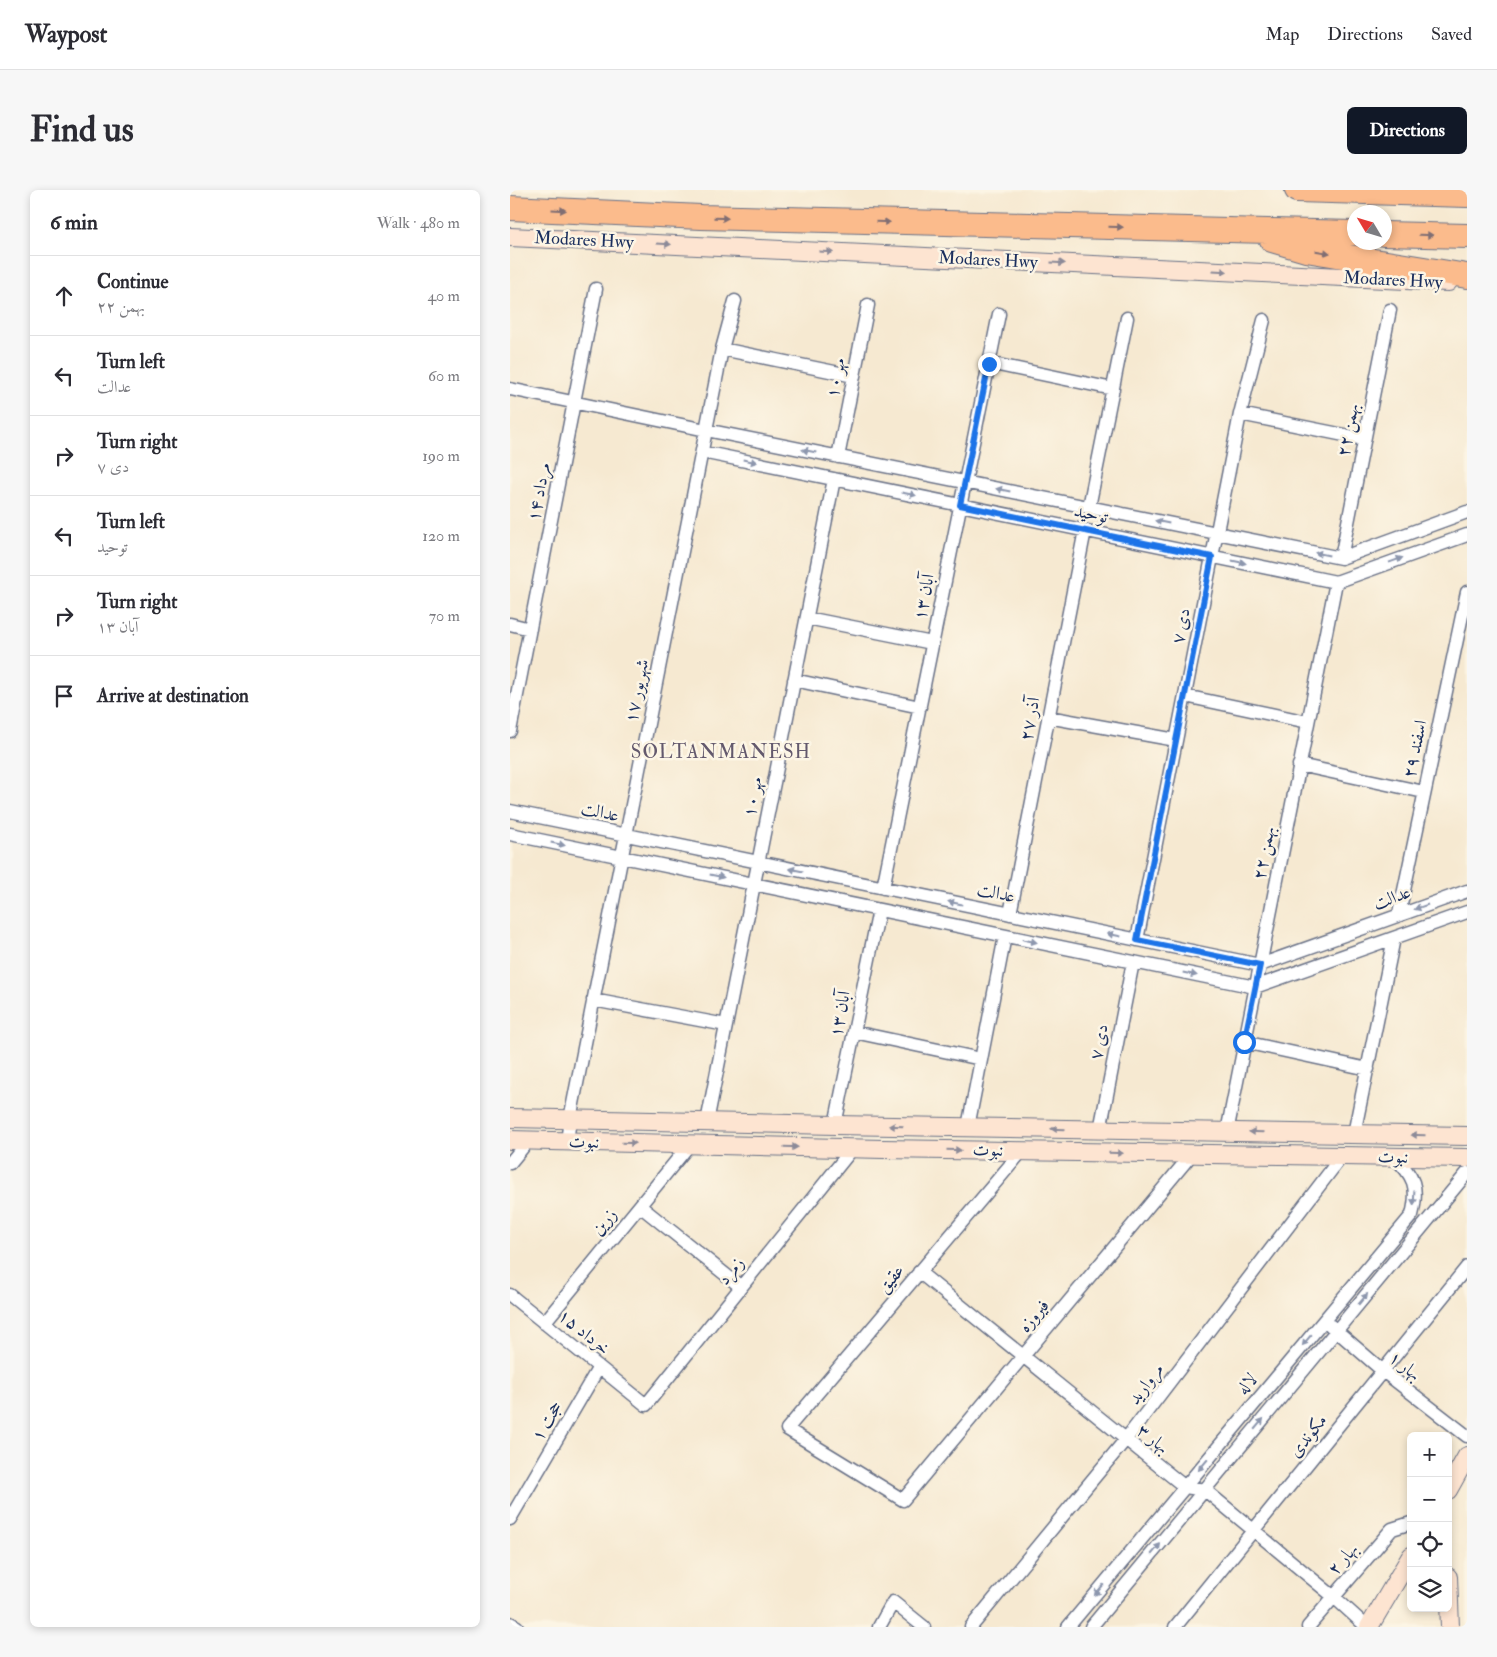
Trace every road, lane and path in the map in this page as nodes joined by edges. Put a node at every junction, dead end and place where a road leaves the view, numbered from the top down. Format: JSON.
{"nodes":[{"id":1,"x":1297,"y":190,"type":"edge"},
{"id":2,"x":1458,"y":193,"type":"edge"},
{"id":3,"x":510,"y":208,"type":"edge"},
{"id":4,"x":1242,"y":230,"type":"junction"},
{"id":5,"x":1347,"y":233,"type":"edge"},
{"id":6,"x":1392,"y":234,"type":"edge"},
{"id":7,"x":1467,"y":236,"type":"edge"},
{"id":8,"x":510,"y":237,"type":"edge"},
{"id":9,"x":1467,"y":276,"type":"edge"},
{"id":10,"x":1467,"y":283,"type":"edge"},
{"id":11,"x":596,"y":290,"type":"dead end"},
{"id":12,"x":735,"y":301,"type":"dead end"},
{"id":13,"x":868,"y":305,"type":"dead end"},
{"id":14,"x":1390,"y":310,"type":"dead end"},
{"id":15,"x":999,"y":314,"type":"dead end"},
{"id":16,"x":1127,"y":318,"type":"dead end"},
{"id":17,"x":1264,"y":320,"type":"dead end"},
{"id":18,"x":722,"y":349,"type":"junction"},
{"id":19,"x":989,"y":364,"type":"junction"},
{"id":20,"x":854,"y":376,"type":"junction"},
{"id":21,"x":1113,"y":388,"type":"junction"},
{"id":22,"x":510,"y":389,"type":"edge"},
{"id":23,"x":574,"y":403,"type":"junction"},
{"id":24,"x":1240,"y":414,"type":"junction"},
{"id":25,"x":706,"y":430,"type":"junction"},
{"id":26,"x":1364,"y":439,"type":"junction"},
{"id":27,"x":702,"y":452,"type":"junction"},
{"id":28,"x":838,"y":457,"type":"junction"},
{"id":29,"x":834,"y":479,"type":"junction"},
{"id":30,"x":965,"y":482,"type":"junction"},
{"id":31,"x":960,"y":505,"type":"junction"},
{"id":32,"x":1090,"y":507,"type":"junction"},
{"id":33,"x":1467,"y":512,"type":"edge"},
{"id":34,"x":1085,"y":530,"type":"junction"},
{"id":35,"x":1217,"y":533,"type":"junction"},
{"id":36,"x":1467,"y":535,"type":"edge"},
{"id":37,"x":1212,"y":557,"type":"junction"},
{"id":38,"x":1341,"y":558,"type":"junction"},
{"id":39,"x":1336,"y":582,"type":"junction"},
{"id":40,"x":1467,"y":592,"type":"edge"},
{"id":41,"x":807,"y":618,"type":"junction"},
{"id":42,"x":510,"y":624,"type":"edge"},
{"id":43,"x":530,"y":629,"type":"junction"},
{"id":44,"x":932,"y":644,"type":"junction"},
{"id":45,"x":794,"y":680,"type":"junction"},
{"id":46,"x":1185,"y":696,"type":"junction"},
{"id":47,"x":920,"y":707,"type":"junction"},
{"id":48,"x":1048,"y":717,"type":"junction"},
{"id":49,"x":1308,"y":722,"type":"junction"},
{"id":50,"x":510,"y":731,"type":"edge"},
{"id":51,"x":1176,"y":740,"type":"junction"},
{"id":52,"x":1300,"y":765,"type":"junction"},
{"id":53,"x":1424,"y":792,"type":"junction"},
{"id":54,"x":510,"y":811,"type":"edge"},
{"id":55,"x":510,"y":834,"type":"edge"},
{"id":56,"x":626,"y":835,"type":"junction"},
{"id":57,"x":622,"y":857,"type":"junction"},
{"id":58,"x":758,"y":862,"type":"junction"},
{"id":59,"x":754,"y":884,"type":"junction"},
{"id":60,"x":883,"y":888,"type":"junction"},
{"id":61,"x":1467,"y":891,"type":"edge"},
{"id":62,"x":879,"y":910,"type":"junction"},
{"id":63,"x":1467,"y":912,"type":"edge"},
{"id":64,"x":1010,"y":914,"type":"junction"},
{"id":65,"x":1399,"y":914,"type":"junction"},
{"id":66,"x":1005,"y":936,"type":"junction"},
{"id":67,"x":1394,"y":938,"type":"junction"},
{"id":68,"x":1137,"y":940,"type":"junction"},
{"id":69,"x":1133,"y":962,"type":"junction"},
{"id":70,"x":1260,"y":965,"type":"junction"},
{"id":71,"x":1255,"y":987,"type":"junction"},
{"id":72,"x":593,"y":1000,"type":"junction"},
{"id":73,"x":726,"y":1025,"type":"junction"},
{"id":74,"x":854,"y":1032,"type":"junction"},
{"id":75,"x":1244,"y":1042,"type":"junction"},
{"id":76,"x":981,"y":1059,"type":"junction"},
{"id":77,"x":1368,"y":1069,"type":"junction"},
{"id":78,"x":510,"y":1118,"type":"edge"},
{"id":79,"x":570,"y":1119,"type":"junction"},
{"id":80,"x":707,"y":1122,"type":"junction"},
{"id":81,"x":835,"y":1125,"type":"junction"},
{"id":82,"x":968,"y":1127,"type":"junction"},
{"id":83,"x":1100,"y":1130,"type":"junction"},
{"id":84,"x":1227,"y":1132,"type":"junction"},
{"id":85,"x":1354,"y":1134,"type":"junction"},
{"id":86,"x":1467,"y":1136,"type":"edge"},
{"id":87,"x":519,"y":1140,"type":"edge"},
{"id":88,"x":567,"y":1142,"type":"junction"},
{"id":89,"x":690,"y":1144,"type":"junction"},
{"id":90,"x":853,"y":1148,"type":"junction"},
{"id":91,"x":1022,"y":1151,"type":"junction"},
{"id":92,"x":1192,"y":1154,"type":"junction"},
{"id":93,"x":1342,"y":1156,"type":"junction"},
{"id":94,"x":1394,"y":1157,"type":"junction"},
{"id":95,"x":1467,"y":1158,"type":"edge"},
{"id":96,"x":510,"y":1163,"type":"edge"},
{"id":97,"x":1467,"y":1173,"type":"edge"},
{"id":98,"x":640,"y":1206,"type":"junction"},
{"id":99,"x":1467,"y":1267,"type":"edge"},
{"id":100,"x":919,"y":1272,"type":"junction"},
{"id":101,"x":741,"y":1287,"type":"junction"},
{"id":102,"x":513,"y":1298,"type":"edge"},
{"id":103,"x":510,"y":1312,"type":"edge"},
{"id":104,"x":1324,"y":1320,"type":"junction"},
{"id":105,"x":544,"y":1323,"type":"junction"},
{"id":106,"x":1336,"y":1331,"type":"junction"},
{"id":107,"x":1023,"y":1356,"type":"junction"},
{"id":108,"x":599,"y":1367,"type":"junction"},
{"id":109,"x":1383,"y":1371,"type":"junction"},
{"id":110,"x":635,"y":1396,"type":"joint"},
{"id":111,"x":1467,"y":1436,"type":"edge"},
{"id":112,"x":1126,"y":1439,"type":"junction"},
{"id":113,"x":1467,"y":1456,"type":"edge"},
{"id":114,"x":1452,"y":1483,"type":"edge"},
{"id":115,"x":1185,"y":1487,"type":"junction"},
{"id":116,"x":1204,"y":1490,"type":"junction"},
{"id":117,"x":903,"y":1500,"type":"joint"},
{"id":118,"x":510,"y":1519,"type":"edge"},
{"id":119,"x":1407,"y":1524,"type":"edge"},
{"id":120,"x":1253,"y":1531,"type":"junction"},
{"id":121,"x":1407,"y":1563,"type":"edge"},
{"id":122,"x":1334,"y":1597,"type":"junction"},
{"id":123,"x":1449,"y":1612,"type":"edge"},
{"id":124,"x":510,"y":1623,"type":"edge"},
{"id":125,"x":517,"y":1627,"type":"edge"},
{"id":126,"x":879,"y":1627,"type":"edge"},
{"id":127,"x":924,"y":1627,"type":"edge"},
{"id":128,"x":971,"y":1627,"type":"edge"},
{"id":129,"x":1068,"y":1627,"type":"edge"},
{"id":130,"x":1091,"y":1627,"type":"edge"},
{"id":131,"x":1175,"y":1627,"type":"edge"},
{"id":132,"x":1308,"y":1627,"type":"edge"},
{"id":133,"x":1368,"y":1627,"type":"edge"},
{"id":134,"x":1450,"y":1627,"type":"edge"}],
"edges":[{"from":1,"to":2,"type":"highway"},
{"from":3,"to":4,"type":"highway","name":"Modares Hwy","one_way":true},
{"from":4,"to":5,"type":"highway","name":"Modares Hwy"},
{"from":4,"to":9,"type":"highway","one_way":true},
{"from":6,"to":7,"type":"highway","one_way":true},
{"from":8,"to":10,"type":"street","name":"Modares Hwy","one_way":true},
{"from":11,"to":23,"type":"street","name":"۱۴ مرداد"},
{"from":12,"to":18,"type":"street","name":"۱۷ شهریور"},
{"from":13,"to":20,"type":"street","name":"۱۰ مهر"},
{"from":14,"to":26,"type":"street","name":"۲۲ بهمن"},
{"from":15,"to":19,"type":"street","name":"۱۳ آبان"},
{"from":16,"to":21,"type":"street"},
{"from":17,"to":24,"type":"street","name":"۷ دی"},
{"from":18,"to":20,"type":"street"},
{"from":18,"to":25,"type":"street","name":"۱۷ شهریور"},
{"from":19,"to":21,"type":"street"},
{"from":19,"to":30,"type":"street","name":"۱۳ آبان"},
{"from":20,"to":28,"type":"street","name":"۱۰ مهر"},
{"from":21,"to":32,"type":"street"},
{"from":22,"to":23,"type":"street","name":"توحید"},
{"from":23,"to":25,"type":"street","name":"توحید"},
{"from":23,"to":43,"type":"street","name":"۱۴ مرداد"},
{"from":24,"to":26,"type":"street"},
{"from":24,"to":35,"type":"street","name":"۷ دی"},
{"from":25,"to":27,"type":"street","name":"۱۷ شهریور"},
{"from":28,"to":25,"type":"street","name":"توحید","one_way":true},
{"from":26,"to":38,"type":"street","name":"۲۲ بهمن"},
{"from":27,"to":29,"type":"street","name":"توحید","one_way":true},
{"from":27,"to":56,"type":"street","name":"۱۷ شهریور"},
{"from":28,"to":30,"type":"street","name":"توحید"},
{"from":29,"to":31,"type":"street","name":"توحید","one_way":true},
{"from":29,"to":41,"type":"street","name":"۱۰ مهر"},
{"from":30,"to":31,"type":"street","name":"۱۳ آبان"},
{"from":32,"to":30,"type":"street","name":"توحید","one_way":true},
{"from":31,"to":34,"type":"street","name":"توحید"},
{"from":31,"to":44,"type":"street","name":"۱۳ آبان"},
{"from":35,"to":32,"type":"street","name":"توحید","one_way":true},
{"from":33,"to":38,"type":"street"},
{"from":34,"to":37,"type":"street","name":"توحید"},
{"from":34,"to":48,"type":"street","name":"۲۷ آذر"},
{"from":35,"to":37,"type":"street","name":"۷ دی"},
{"from":38,"to":35,"type":"street","name":"توحید","one_way":true},
{"from":39,"to":36,"type":"street","one_way":true},
{"from":37,"to":39,"type":"street","name":"توحید","one_way":true},
{"from":37,"to":46,"type":"street","name":"۷ دی"},
{"from":39,"to":49,"type":"street","name":"۲۲ بهمن"},
{"from":40,"to":53,"type":"street","name":"۲۹ اسفند"},
{"from":41,"to":44,"type":"street"},
{"from":41,"to":45,"type":"street","name":"۱۰ مهر"},
{"from":42,"to":43,"type":"street"},
{"from":43,"to":50,"type":"street","name":"۱۴ مرداد"},
{"from":44,"to":47,"type":"street","name":"۱۳ آبان"},
{"from":45,"to":47,"type":"street"},
{"from":45,"to":58,"type":"street","name":"۱۰ مهر"},
{"from":46,"to":49,"type":"street"},
{"from":46,"to":51,"type":"street","name":"۷ دی"},
{"from":47,"to":60,"type":"street","name":"۱۳ آبان"},
{"from":48,"to":51,"type":"street"},
{"from":48,"to":64,"type":"street","name":"۲۷ آذر"},
{"from":49,"to":52,"type":"street","name":"۲۲ بهمن"},
{"from":51,"to":68,"type":"street","name":"۷ دی"},
{"from":52,"to":53,"type":"street"},
{"from":52,"to":70,"type":"street","name":"۲۲ بهمن"},
{"from":53,"to":65,"type":"street","name":"۲۹ اسفند"},
{"from":54,"to":56,"type":"street","name":"عدالت"},
{"from":55,"to":57,"type":"street","one_way":true},
{"from":56,"to":57,"type":"street","name":"۱۷ شهریور"},
{"from":56,"to":58,"type":"street","name":"عدالت"},
{"from":57,"to":59,"type":"street","one_way":true},
{"from":57,"to":72,"type":"street","name":"۱۷ شهریور"},
{"from":58,"to":59,"type":"street","name":"۱۰ مهر"},
{"from":60,"to":58,"type":"street","name":"عدالت","one_way":true},
{"from":59,"to":62,"type":"street"},
{"from":59,"to":73,"type":"street","name":"۱۰ مهر"},
{"from":64,"to":60,"type":"street","name":"عدالت","one_way":true},
{"from":61,"to":65,"type":"street","name":"عدالت","one_way":true},
{"from":62,"to":66,"type":"street"},
{"from":62,"to":74,"type":"street","name":"۱۳ آبان"},
{"from":63,"to":67,"type":"street"},
{"from":68,"to":64,"type":"street","name":"عدالت","one_way":true},
{"from":65,"to":70,"type":"street","name":"عدالت"},
{"from":66,"to":69,"type":"street","one_way":true},
{"from":66,"to":76,"type":"street"},
{"from":67,"to":71,"type":"street"},
{"from":67,"to":77,"type":"street"},
{"from":68,"to":70,"type":"street","name":"عدالت"},
{"from":69,"to":71,"type":"street","one_way":true},
{"from":69,"to":83,"type":"street","name":"۷ دی"},
{"from":70,"to":71,"type":"street","name":"۲۲ بهمن"},
{"from":71,"to":75,"type":"street","name":"۲۲ بهمن"},
{"from":72,"to":73,"type":"street"},
{"from":72,"to":79,"type":"street","name":"۱۷ شهریور"},
{"from":73,"to":80,"type":"street","name":"۱۰ مهر"},
{"from":74,"to":76,"type":"street"},
{"from":74,"to":81,"type":"street","name":"۱۳ آبان"},
{"from":75,"to":77,"type":"street"},
{"from":75,"to":84,"type":"street","name":"۲۲ بهمن"},
{"from":76,"to":82,"type":"street"},
{"from":77,"to":85,"type":"street"},
{"from":78,"to":79,"type":"street","name":"نبوت"},
{"from":79,"to":80,"type":"street","name":"نبوت"},
{"from":79,"to":88,"type":"street","name":"۱۷ شهریور"},
{"from":80,"to":81,"type":"street","name":"نبوت"},
{"from":82,"to":81,"type":"street","name":"نبوت","one_way":true},
{"from":83,"to":82,"type":"street","name":"نبوت","one_way":true},
{"from":83,"to":84,"type":"street","name":"نبوت"},
{"from":85,"to":84,"type":"street","name":"نبوت","one_way":true},
{"from":86,"to":85,"type":"street","name":"نبوت","one_way":true},
{"from":87,"to":88,"type":"street","name":"نبوت"},
{"from":87,"to":96,"type":"street"},
{"from":88,"to":89,"type":"street","name":"نبوت","one_way":true},
{"from":89,"to":90,"type":"street","name":"نبوت","one_way":true},
{"from":89,"to":98,"type":"street","name":"زرین"},
{"from":90,"to":91,"type":"street","name":"نبوت","one_way":true},
{"from":90,"to":101,"type":"street","name":"زمرد"},
{"from":91,"to":92,"type":"street","name":"نبوت","one_way":true},
{"from":91,"to":100,"type":"street","name":"عقیق"},
{"from":92,"to":93,"type":"street","name":"نبوت"},
{"from":92,"to":107,"type":"street","name":"فیروزه"},
{"from":93,"to":94,"type":"street","name":"نبوت"},
{"from":93,"to":112,"type":"street","name":"مروارید"},
{"from":94,"to":95,"type":"street","name":"نبوت"},
{"from":94,"to":104,"type":"street","name":"لاله","one_way":true},
{"from":106,"to":97,"type":"street","name":"لاله","one_way":true},
{"from":98,"to":101,"type":"street"},
{"from":98,"to":105,"type":"street","name":"زرین"},
{"from":99,"to":109,"type":"street","name":"مکوندی"},
{"from":100,"to":107,"type":"street","name":"بهار ۳"},
{"from":100,"to":117,"type":"street","name":"عقیق"},
{"from":101,"to":110,"type":"street","name":"زمرد"},
{"from":102,"to":103,"type":"street"},
{"from":102,"to":105,"type":"street","name":"۱۵ خرداد"},
{"from":104,"to":106,"type":"street","name":"بهار ۱"},
{"from":104,"to":115,"type":"street","name":"لاله","one_way":true},
{"from":105,"to":108,"type":"street","name":"۱۵ خرداد"},
{"from":106,"to":109,"type":"street","name":"بهار ۱"},
{"from":116,"to":106,"type":"street","name":"لاله","one_way":true},
{"from":107,"to":112,"type":"street","name":"بهار ۳"},
{"from":107,"to":117,"type":"street","name":"فیروزه"},
{"from":108,"to":110,"type":"street","name":"۱۵ خرداد"},
{"from":108,"to":118,"type":"street","name":"حجت ۱"},
{"from":109,"to":111,"type":"street","name":"بهار ۱"},
{"from":109,"to":120,"type":"street","name":"مکوندی"},
{"from":112,"to":115,"type":"street","name":"بهار ۳"},
{"from":112,"to":128,"type":"street","name":"مروارید"},
{"from":113,"to":114,"type":"street"},
{"from":115,"to":116,"type":"street"},
{"from":115,"to":129,"type":"street","name":"لاله","one_way":true},
{"from":116,"to":120,"type":"street"},
{"from":130,"to":116,"type":"street","name":"لاله","one_way":true},
{"from":119,"to":122,"type":"street","name":"بهار ۲"},
{"from":120,"to":122,"type":"street"},
{"from":120,"to":131,"type":"street","name":"مکوندی"},
{"from":121,"to":133,"type":"street"},
{"from":122,"to":132,"type":"street","name":"بهار ۲"},
{"from":122,"to":133,"type":"street"},
{"from":123,"to":134,"type":"street"},
{"from":124,"to":125,"type":"street"},
{"from":126,"to":127,"type":"street"}]}
